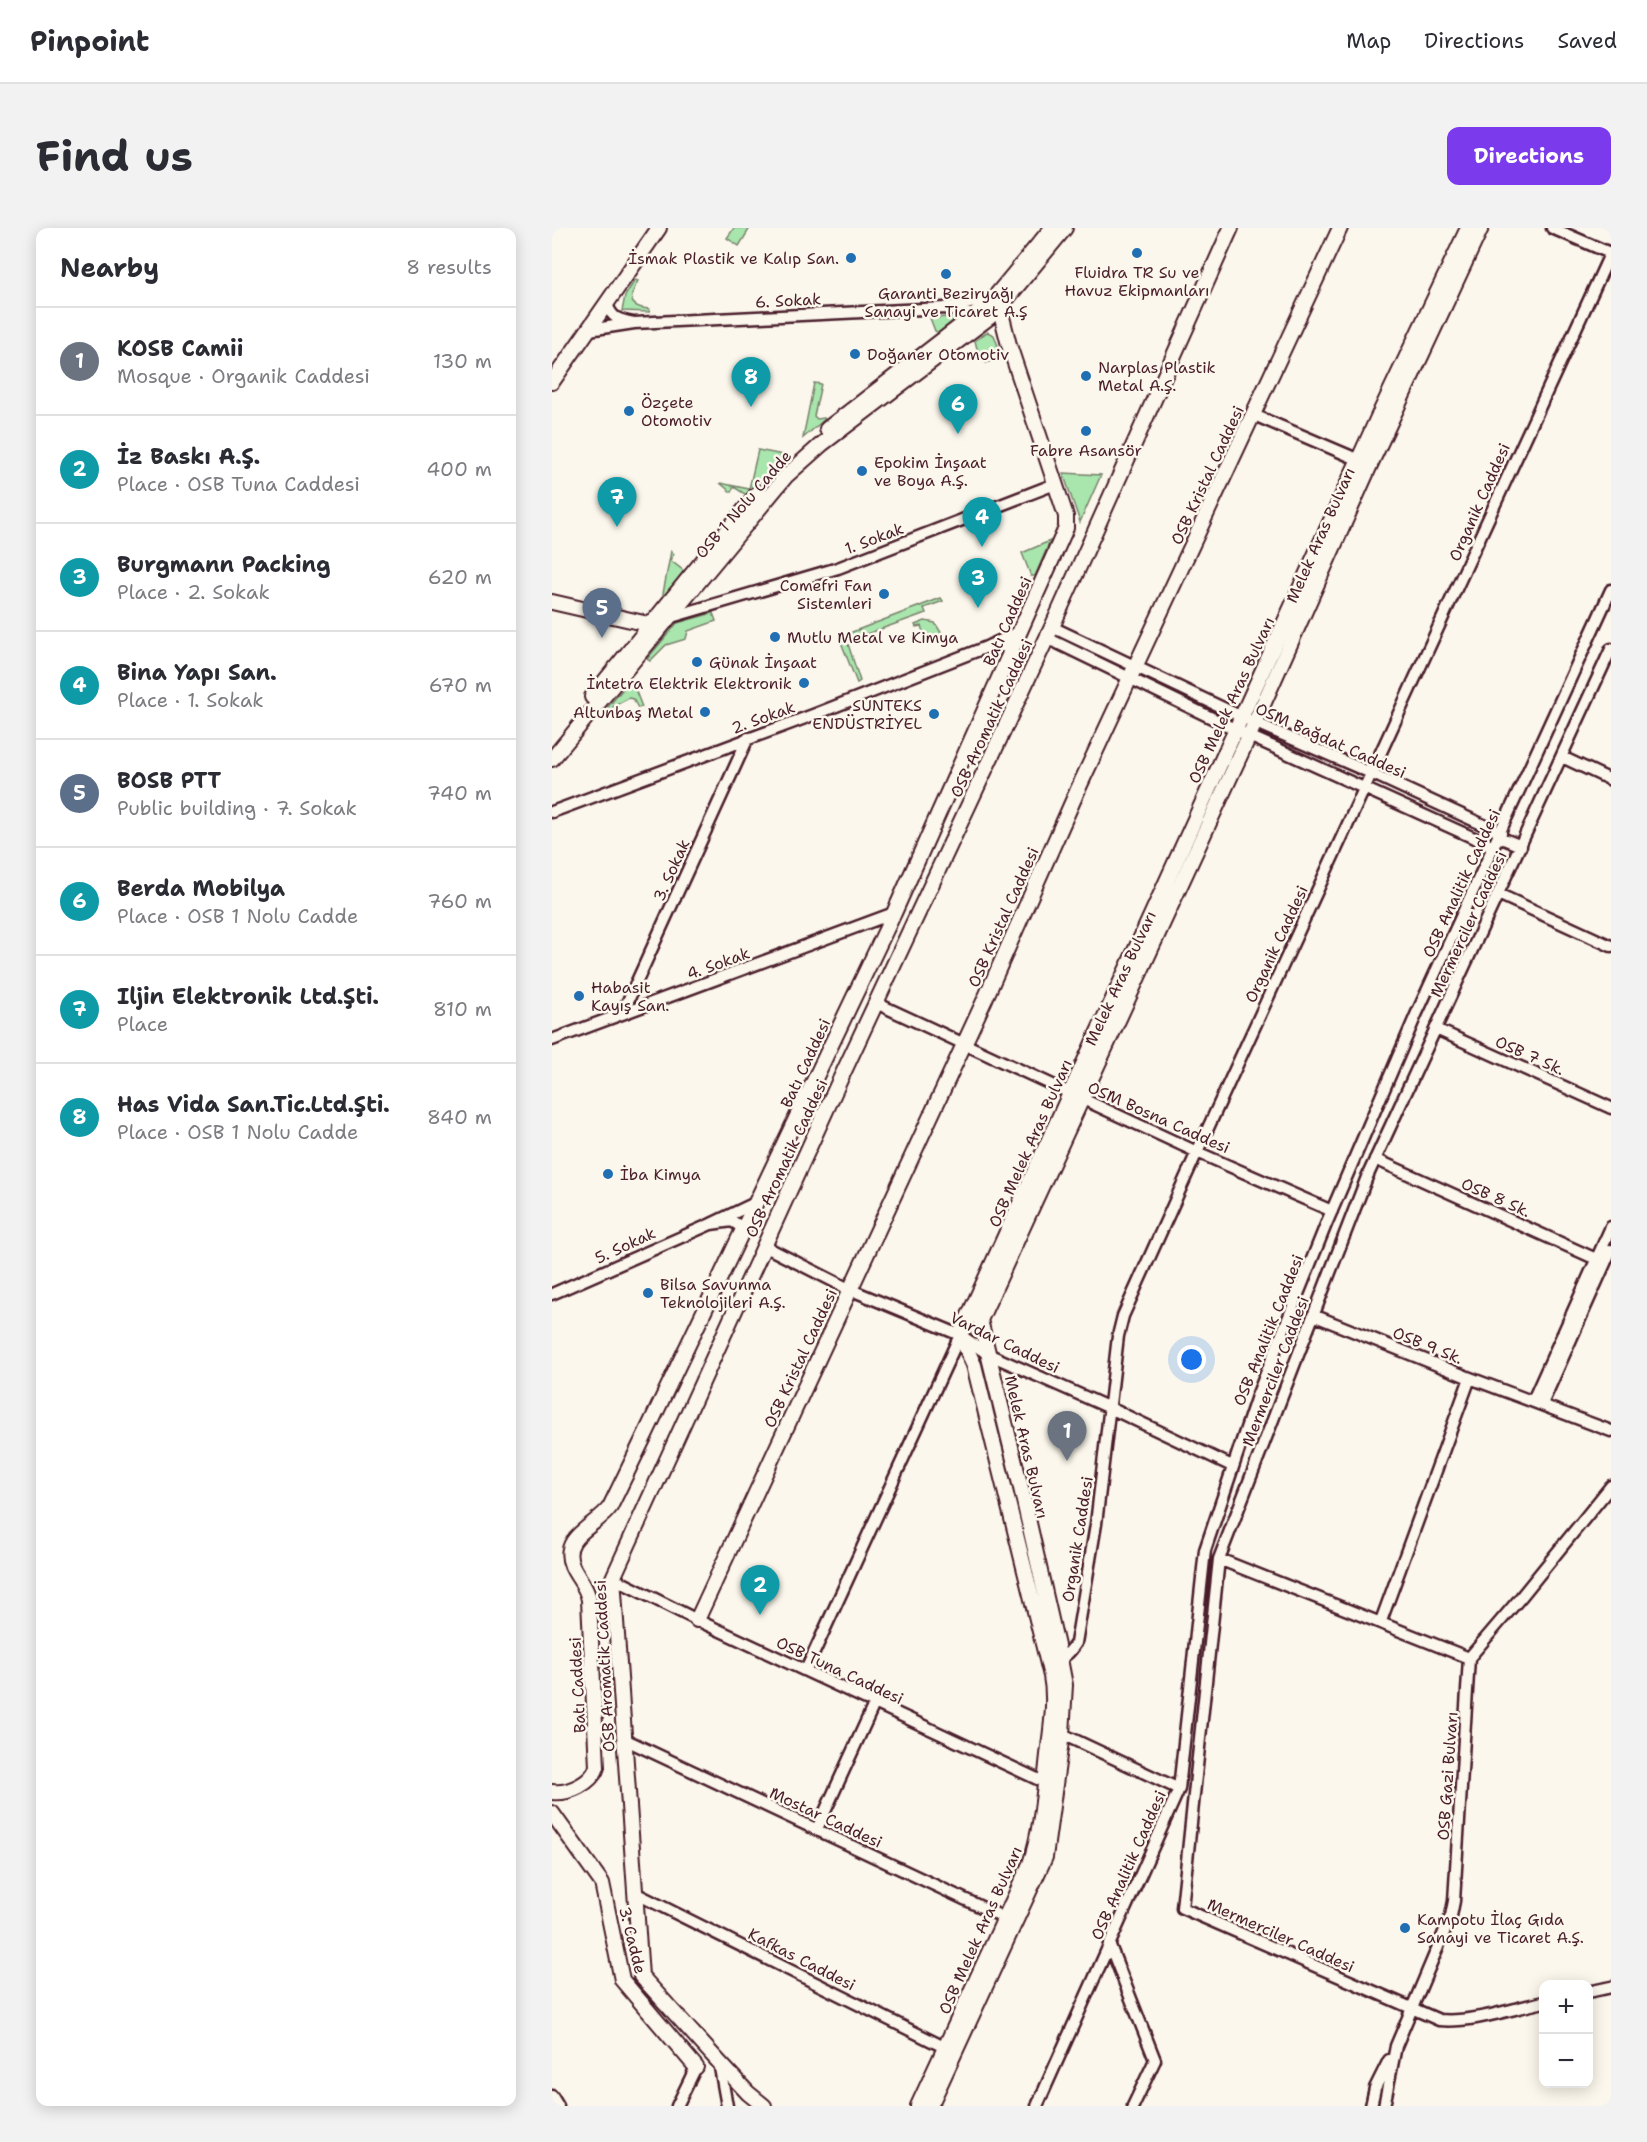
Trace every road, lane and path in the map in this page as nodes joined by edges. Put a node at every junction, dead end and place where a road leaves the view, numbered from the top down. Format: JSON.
{"nodes":[{"id":1,"x":658,"y":228,"type":"edge"},
{"id":2,"x":1052,"y":228,"type":"edge"},
{"id":3,"x":1065,"y":228,"type":"edge"},
{"id":4,"x":1231,"y":228,"type":"edge"},
{"id":5,"x":1340,"y":228,"type":"edge"},
{"id":6,"x":1468,"y":228,"type":"edge"},
{"id":7,"x":1481,"y":228,"type":"edge"},
{"id":8,"x":1552,"y":228,"type":"edge"},
{"id":9,"x":1611,"y":253,"type":"edge"},
{"id":10,"x":607,"y":304,"type":"junction"},
{"id":11,"x":944,"y":308,"type":"junction"},
{"id":12,"x":988,"y":312,"type":"junction"},
{"id":13,"x":634,"y":323,"type":"junction"},
{"id":14,"x":589,"y":330,"type":"junction"},
{"id":15,"x":552,"y":382,"type":"edge"},
{"id":16,"x":1254,"y":415,"type":"junction"},
{"id":17,"x":1364,"y":462,"type":"junction"},
{"id":18,"x":1055,"y":484,"type":"junction"},
{"id":19,"x":1065,"y":532,"type":"junction"},
{"id":20,"x":1089,"y":544,"type":"junction"},
{"id":21,"x":1611,"y":590,"type":"edge"},
{"id":22,"x":682,"y":600,"type":"junction"},
{"id":23,"x":552,"y":602,"type":"edge"},
{"id":24,"x":699,"y":609,"type":"junction"},
{"id":25,"x":660,"y":621,"type":"junction"},
{"id":26,"x":1021,"y":632,"type":"junction"},
{"id":27,"x":1049,"y":633,"type":"junction"},
{"id":28,"x":984,"y":648,"type":"junction"},
{"id":29,"x":1013,"y":649,"type":"junction"},
{"id":30,"x":1611,"y":649,"type":"edge"},
{"id":31,"x":1133,"y":673,"type":"junction"},
{"id":32,"x":1245,"y":726,"type":"junction"},
{"id":33,"x":748,"y":738,"type":"junction"},
{"id":34,"x":552,"y":745,"type":"edge"},
{"id":35,"x":1562,"y":757,"type":"junction"},
{"id":36,"x":552,"y":759,"type":"edge"},
{"id":37,"x":1371,"y":773,"type":"junction"},
{"id":38,"x":1611,"y":780,"type":"edge"},
{"id":39,"x":1365,"y":788,"type":"junction"},
{"id":40,"x":552,"y":812,"type":"edge"},
{"id":41,"x":1498,"y":839,"type":"junction"},
{"id":42,"x":1521,"y":846,"type":"junction"},
{"id":43,"x":1498,"y":894,"type":"junction"},
{"id":44,"x":894,"y":913,"type":"junction"},
{"id":45,"x":1611,"y":946,"type":"edge"},
{"id":46,"x":876,"y":1003,"type":"junction"},
{"id":47,"x":622,"y":1014,"type":"junction"},
{"id":48,"x":1436,"y":1029,"type":"junction"},
{"id":49,"x":552,"y":1040,"type":"edge"},
{"id":50,"x":964,"y":1045,"type":"junction"},
{"id":51,"x":1077,"y":1097,"type":"junction"},
{"id":52,"x":1611,"y":1108,"type":"edge"},
{"id":53,"x":1197,"y":1152,"type":"junction"},
{"id":54,"x":1375,"y":1159,"type":"junction"},
{"id":55,"x":755,"y":1203,"type":"junction"},
{"id":56,"x":1332,"y":1211,"type":"junction"},
{"id":57,"x":711,"y":1224,"type":"junction"},
{"id":58,"x":1611,"y":1227,"type":"edge"},
{"id":59,"x":743,"y":1228,"type":"junction"},
{"id":60,"x":764,"y":1246,"type":"junction"},
{"id":61,"x":1611,"y":1250,"type":"edge"},
{"id":62,"x":1600,"y":1261,"type":"junction"},
{"id":63,"x":849,"y":1289,"type":"junction"},
{"id":64,"x":552,"y":1294,"type":"edge"},
{"id":65,"x":1313,"y":1315,"type":"junction"},
{"id":66,"x":960,"y":1335,"type":"junction"},
{"id":67,"x":988,"y":1354,"type":"junction"},
{"id":68,"x":1470,"y":1378,"type":"junction"},
{"id":69,"x":1537,"y":1402,"type":"junction"},
{"id":70,"x":1110,"y":1408,"type":"junction"},
{"id":71,"x":1611,"y":1431,"type":"edge"},
{"id":72,"x":1232,"y":1466,"type":"junction"},
{"id":73,"x":1611,"y":1486,"type":"edge"},
{"id":74,"x":1027,"y":1548,"type":"junction"},
{"id":75,"x":1219,"y":1559,"type":"junction"},
{"id":76,"x":613,"y":1578,"type":"junction"},
{"id":77,"x":697,"y":1620,"type":"junction"},
{"id":78,"x":1381,"y":1622,"type":"junction"},
{"id":79,"x":1469,"y":1658,"type":"junction"},
{"id":80,"x":1054,"y":1660,"type":"junction"},
{"id":81,"x":806,"y":1670,"type":"junction"},
{"id":82,"x":875,"y":1702,"type":"junction"},
{"id":83,"x":1056,"y":1733,"type":"junction"},
{"id":84,"x":624,"y":1739,"type":"junction"},
{"id":85,"x":1050,"y":1785,"type":"junction"},
{"id":86,"x":1179,"y":1789,"type":"junction"},
{"id":87,"x":552,"y":1792,"type":"edge"},
{"id":88,"x":552,"y":1813,"type":"edge"},
{"id":89,"x":817,"y":1828,"type":"junction"},
{"id":90,"x":635,"y":1893,"type":"junction"},
{"id":91,"x":1009,"y":1920,"type":"junction"},
{"id":92,"x":1109,"y":1943,"type":"junction"},
{"id":93,"x":1611,"y":1987,"type":"edge"},
{"id":94,"x":1593,"y":1991,"type":"edge"},
{"id":95,"x":1539,"y":2003,"type":"edge"},
{"id":96,"x":1411,"y":2008,"type":"junction"},
{"id":97,"x":1396,"y":2046,"type":"junction"},
{"id":98,"x":950,"y":2050,"type":"junction"},
{"id":99,"x":719,"y":2062,"type":"junction"},
{"id":100,"x":696,"y":2067,"type":"joint"},
{"id":101,"x":552,"y":2096,"type":"edge"},
{"id":102,"x":558,"y":2106,"type":"edge"},
{"id":103,"x":677,"y":2106,"type":"edge"},
{"id":104,"x":727,"y":2106,"type":"edge"},
{"id":105,"x":764,"y":2106,"type":"edge"},
{"id":106,"x":918,"y":2106,"type":"edge"},
{"id":107,"x":930,"y":2106,"type":"edge"},
{"id":108,"x":1037,"y":2106,"type":"edge"},
{"id":109,"x":1133,"y":2106,"type":"edge"},
{"id":110,"x":1371,"y":2106,"type":"edge"},
{"id":111,"x":1384,"y":2106,"type":"edge"}],
"edges":[{"from":1,"to":10,"type":"street"},
{"from":2,"to":12,"type":"street","name":"OSB 1 Nolu Cadde"},
{"from":3,"to":12,"type":"street","name":"OSB 1 Nolu Cadde"},
{"from":4,"to":20,"type":"street","name":"OSB Aromatik Caddesi"},
{"from":5,"to":16,"type":"street","name":"OSB Kristal Caddesi"},
{"from":6,"to":17,"type":"street","name":"OSB Melek Aras Bulvarı"},
{"from":7,"to":17,"type":"street","name":"Melek Aras Bulvarı"},
{"from":8,"to":9,"type":"street"},
{"from":9,"to":37,"type":"street","name":"Organik Caddesi"},
{"from":10,"to":13,"type":"street"},
{"from":10,"to":14,"type":"street"},
{"from":11,"to":12,"type":"street","name":"6. Sokak"},
{"from":11,"to":12,"type":"street","name":"6. Sokak"},
{"from":11,"to":13,"type":"street","name":"6. Sokak"},
{"from":12,"to":18,"type":"street"},
{"from":12,"to":22,"type":"street","name":"OSB 1 Nolu Cadde"},
{"from":12,"to":25,"type":"street","name":"OSB 1 Nolu Cadde"},
{"from":13,"to":14,"type":"street","name":"6. Sokak"},
{"from":14,"to":15,"type":"street"},
{"from":16,"to":17,"type":"street"},
{"from":16,"to":31,"type":"street","name":"OSB Kristal Caddesi"},
{"from":17,"to":32,"type":"street","name":"OSB Melek Aras Bulvarı"},
{"from":18,"to":19,"type":"street"},
{"from":18,"to":24,"type":"street","name":"1. Sokak"},
{"from":19,"to":20,"type":"street"},
{"from":19,"to":26,"type":"street","name":"Batı Caddesi"},
{"from":20,"to":27,"type":"street","name":"OSB Aromatik Caddesi"},
{"from":21,"to":41,"type":"street","name":"OSB Analitik Caddesi"},
{"from":22,"to":24,"type":"street"},
{"from":22,"to":25,"type":"street","name":"OSB 1 Nolu Cadde"},
{"from":23,"to":25,"type":"street"},
{"from":24,"to":25,"type":"street","name":"1. Sokak"},
{"from":25,"to":34,"type":"street","name":"OSB 1 Nolu Cadde"},
{"from":25,"to":36,"type":"street","name":"OSB 1 Nolu Cadde"},
{"from":26,"to":28,"type":"street","name":"2. Sokak"},
{"from":26,"to":29,"type":"street","name":"Batı Caddesi"},
{"from":27,"to":31,"type":"street","name":"OSM Bağdat Caddesi"},
{"from":27,"to":46,"type":"street","name":"OSB Aromatik Caddesi"},
{"from":28,"to":29,"type":"street","name":"2. Sokak"},
{"from":28,"to":33,"type":"street","name":"2. Sokak"},
{"from":29,"to":44,"type":"street","name":"Batı Caddesi"},
{"from":30,"to":35,"type":"street","name":"Mermerciler Caddesi"},
{"from":31,"to":32,"type":"street","name":"OSM Bağdat Caddesi"},
{"from":31,"to":50,"type":"street","name":"OSB Kristal Caddesi"},
{"from":32,"to":37,"type":"street","name":"OSM Bağdat Caddesi"},
{"from":32,"to":39,"type":"street","name":"OSM Bağdat Caddesi"},
{"from":32,"to":51,"type":"street","name":"OSB Melek Aras Bulvarı"},
{"from":33,"to":40,"type":"street","name":"2. Sokak"},
{"from":33,"to":47,"type":"street","name":"3. Sokak"},
{"from":35,"to":38,"type":"street"},
{"from":35,"to":42,"type":"street","name":"Mermerciler Caddesi"},
{"from":37,"to":39,"type":"street","name":"Organik Caddesi"},
{"from":37,"to":41,"type":"street","name":"OSM Bağdat Caddesi"},
{"from":39,"to":41,"type":"street","name":"OSM Bağdat Caddesi"},
{"from":39,"to":53,"type":"street","name":"Organik Caddesi"},
{"from":41,"to":42,"type":"street"},
{"from":41,"to":56,"type":"street","name":"OSB Analitik Caddesi"},
{"from":42,"to":43,"type":"street","name":"Mermerciler Caddesi"},
{"from":43,"to":45,"type":"street"},
{"from":43,"to":48,"type":"street","name":"Mermerciler Caddesi"},
{"from":44,"to":47,"type":"street","name":"4. Sokak"},
{"from":44,"to":55,"type":"street","name":"Batı Caddesi"},
{"from":46,"to":50,"type":"street","name":"OSM Bosna Caddesi"},
{"from":46,"to":60,"type":"street","name":"OSB Aromatik Caddesi"},
{"from":47,"to":49,"type":"street","name":"4. Sokak"},
{"from":48,"to":52,"type":"street","name":"OSB 7 Sk."},
{"from":48,"to":54,"type":"street","name":"Mermerciler Caddesi"},
{"from":50,"to":51,"type":"street","name":"OSM Bosna Caddesi"},
{"from":50,"to":63,"type":"street","name":"OSB Kristal Caddesi"},
{"from":51,"to":53,"type":"street","name":"OSM Bosna Caddesi"},
{"from":51,"to":66,"type":"street","name":"OSB Melek Aras Bulvarı"},
{"from":51,"to":67,"type":"street","name":"Melek Aras Bulvarı"},
{"from":53,"to":56,"type":"street","name":"OSM Bosna Caddesi"},
{"from":53,"to":70,"type":"street","name":"Organik Caddesi"},
{"from":54,"to":62,"type":"street","name":"OSB 8 Sk."},
{"from":54,"to":65,"type":"street","name":"Mermerciler Caddesi"},
{"from":55,"to":57,"type":"street","name":"5. Sokak"},
{"from":55,"to":59,"type":"street","name":"Batı Caddesi"},
{"from":56,"to":72,"type":"street","name":"OSB Analitik Caddesi"},
{"from":57,"to":59,"type":"street","name":"5. Sokak"},
{"from":57,"to":64,"type":"street","name":"5. Sokak"},
{"from":58,"to":62,"type":"street"},
{"from":59,"to":87,"type":"street","name":"Batı Caddesi"},
{"from":60,"to":63,"type":"street","name":"Vardar Caddesi"},
{"from":60,"to":76,"type":"street","name":"OSB Aromatik Caddesi"},
{"from":61,"to":62,"type":"street"},
{"from":62,"to":69,"type":"street"},
{"from":63,"to":66,"type":"street","name":"Vardar Caddesi"},
{"from":63,"to":77,"type":"street","name":"OSB Kristal Caddesi"},
{"from":65,"to":68,"type":"street","name":"OSB 9 Sk."},
{"from":65,"to":75,"type":"street","name":"Mermerciler Caddesi"},
{"from":66,"to":67,"type":"street","name":"Vardar Caddesi"},
{"from":66,"to":74,"type":"street","name":"OSB Melek Aras Bulvarı"},
{"from":66,"to":81,"type":"street"},
{"from":67,"to":70,"type":"street","name":"Vardar Caddesi"},
{"from":67,"to":74,"type":"street","name":"Melek Aras Bulvarı"},
{"from":68,"to":69,"type":"street","name":"OSB 9 Sk."},
{"from":68,"to":78,"type":"street"},
{"from":69,"to":71,"type":"street"},
{"from":70,"to":72,"type":"street","name":"Vardar Caddesi"},
{"from":70,"to":80,"type":"street","name":"Organik Caddesi"},
{"from":72,"to":86,"type":"street","name":"OSB Analitik Caddesi"},
{"from":73,"to":79,"type":"street"},
{"from":74,"to":80,"type":"street","name":"OSB Melek Aras Bulvarı"},
{"from":75,"to":78,"type":"street"},
{"from":75,"to":96,"type":"street","name":"Mermerciler Caddesi"},
{"from":76,"to":77,"type":"street","name":"OSB Tuna Caddesi"},
{"from":76,"to":84,"type":"street","name":"OSB Aromatik Caddesi"},
{"from":77,"to":81,"type":"street","name":"OSB Tuna Caddesi"},
{"from":78,"to":79,"type":"street"},
{"from":79,"to":96,"type":"street","name":"OSB Gazi Bulvarı"},
{"from":80,"to":83,"type":"street","name":"OSB Melek Aras Bulvarı"},
{"from":81,"to":82,"type":"street","name":"OSB Tuna Caddesi"},
{"from":82,"to":85,"type":"street","name":"OSB Tuna Caddesi"},
{"from":82,"to":89,"type":"street"},
{"from":83,"to":85,"type":"street","name":"OSB Melek Aras Bulvarı"},
{"from":83,"to":86,"type":"street"},
{"from":84,"to":89,"type":"street","name":"Mostar Caddesi"},
{"from":84,"to":90,"type":"street","name":"OSB Aromatik Caddesi"},
{"from":85,"to":91,"type":"street","name":"OSB Melek Aras Bulvarı"},
{"from":86,"to":92,"type":"street","name":"OSB Analitik Caddesi"},
{"from":88,"to":100,"type":"street","name":"3. Cadde"},
{"from":89,"to":91,"type":"street","name":"Mostar Caddesi"},
{"from":90,"to":98,"type":"street","name":"Kafkas Caddesi"},
{"from":90,"to":99,"type":"street","name":"OSB Aromatik Caddesi"},
{"from":91,"to":98,"type":"street","name":"OSB Melek Aras Bulvarı"},
{"from":92,"to":108,"type":"street","name":"OSB Analitik Caddesi"},
{"from":92,"to":109,"type":"street"},
{"from":93,"to":94,"type":"street"},
{"from":95,"to":96,"type":"street"},
{"from":96,"to":97,"type":"street","name":"OSB Gazi Bulvarı"},
{"from":97,"to":110,"type":"street"},
{"from":97,"to":111,"type":"street","name":"OSB Gazi Bulvarı"},
{"from":98,"to":106,"type":"street","name":"OSB Melek Aras Bulvarı"},
{"from":98,"to":107,"type":"street"},
{"from":99,"to":104,"type":"street"},
{"from":99,"to":105,"type":"street","name":"OSB Aromatik Caddesi"},
{"from":100,"to":103,"type":"street"},
{"from":101,"to":102,"type":"street"}]}
